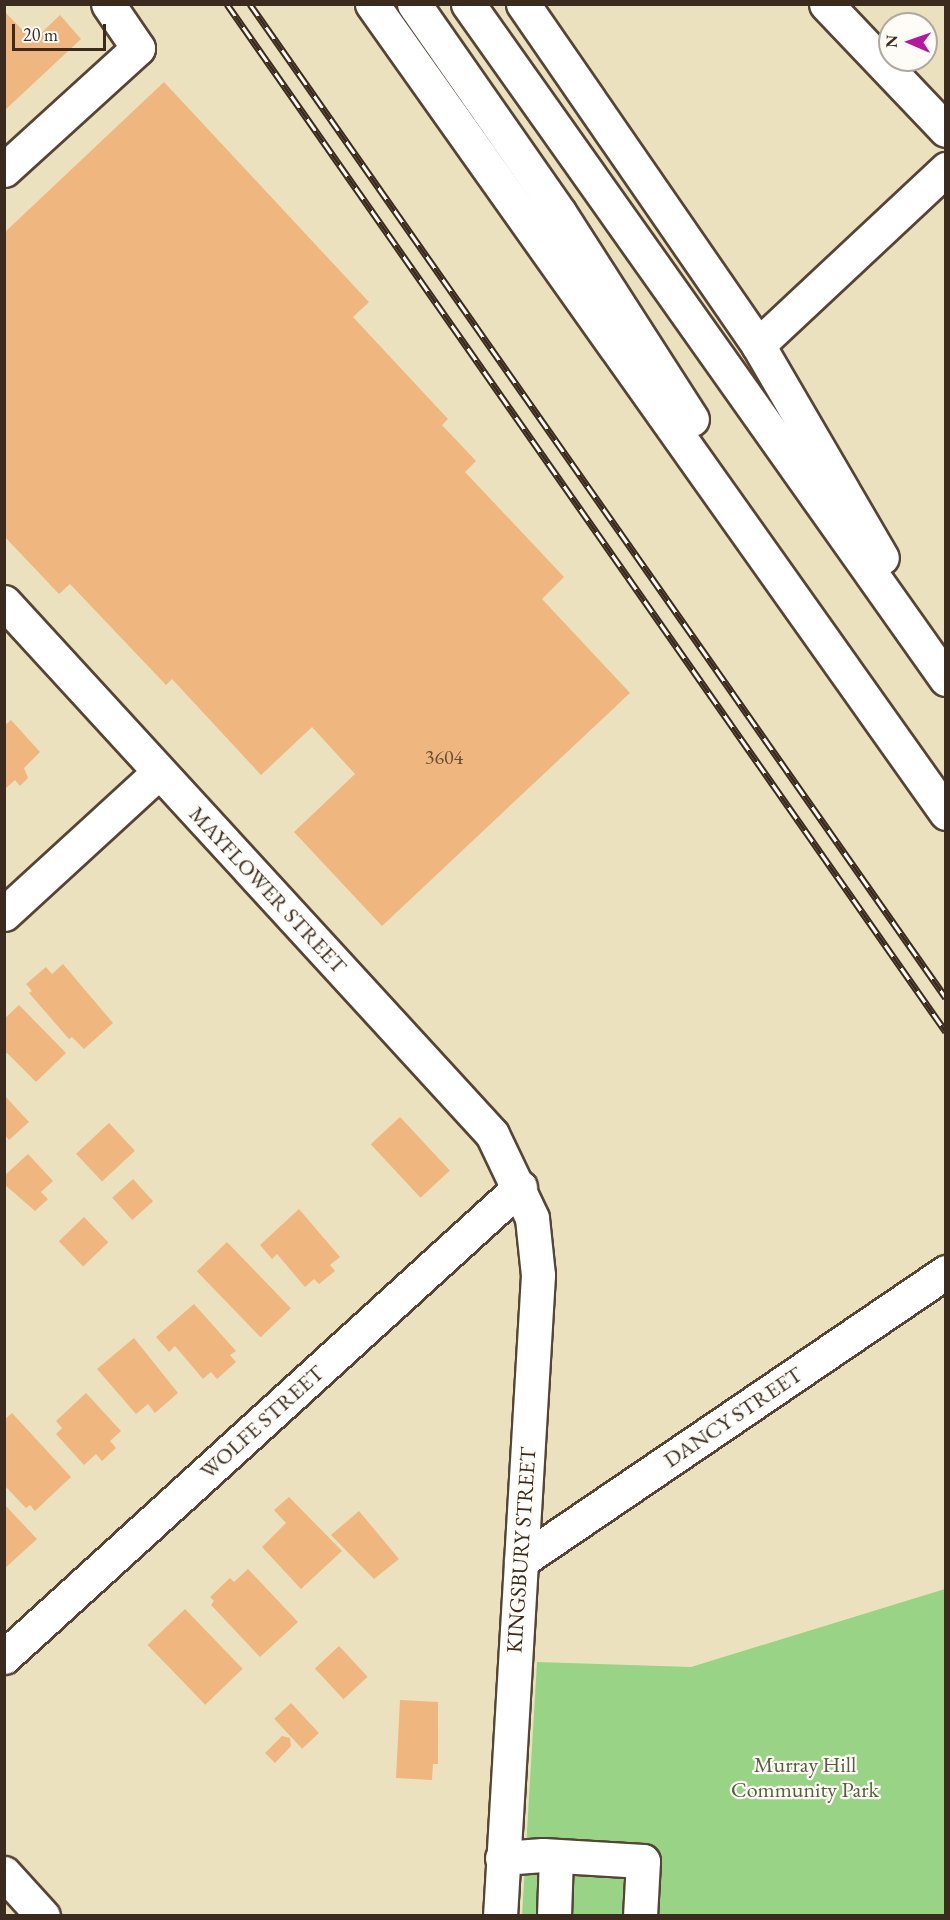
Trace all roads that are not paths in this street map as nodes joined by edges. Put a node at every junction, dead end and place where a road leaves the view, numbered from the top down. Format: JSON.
{"nodes":[{"id":1,"x":108,"y":4,"type":"edge"},
{"id":2,"x":372,"y":4,"type":"edge"},
{"id":3,"x":414,"y":4,"type":"edge"},
{"id":4,"x":468,"y":4,"type":"edge"},
{"id":5,"x":523,"y":4,"type":"edge"},
{"id":6,"x":826,"y":4,"type":"edge"},
{"id":7,"x":945,"y":130,"type":"edge"},
{"id":8,"x":945,"y":169,"type":"edge"},
{"id":9,"x":4,"y":170,"type":"edge"},
{"id":10,"x":758,"y":345,"type":"junction"},
{"id":11,"x":4,"y":603,"type":"edge"},
{"id":12,"x":945,"y":665,"type":"edge"},
{"id":13,"x":945,"y":679,"type":"edge"},
{"id":14,"x":159,"y":772,"type":"junction"},
{"id":15,"x":939,"y":803,"type":"edge"},
{"id":16,"x":4,"y":914,"type":"edge"},
{"id":17,"x":520,"y":1186,"type":"junction"},
{"id":18,"x":945,"y":1272,"type":"edge"},
{"id":19,"x":521,"y":1561,"type":"junction"},
{"id":20,"x":4,"y":1657,"type":"edge"},
{"id":21,"x":556,"y":1856,"type":"junction"},
{"id":22,"x":502,"y":1858,"type":"junction"},
{"id":23,"x":4,"y":1873,"type":"edge"},
{"id":24,"x":44,"y":1916,"type":"edge"},
{"id":25,"x":500,"y":1916,"type":"edge"},
{"id":26,"x":554,"y":1916,"type":"edge"},
{"id":27,"x":640,"y":1916,"type":"edge"}],
"edges":[{"from":1,"to":9,"type":"main road"},
{"from":2,"to":15,"type":"main road"},
{"from":3,"to":15,"type":"main road"},
{"from":4,"to":13,"type":"main road"},
{"from":5,"to":10,"type":"main road"},
{"from":6,"to":7,"type":"main road"},
{"from":8,"to":10,"type":"main road"},
{"from":10,"to":12,"type":"main road"},
{"from":11,"to":14,"type":"main road","name":"MAYFLOWER STREET"},
{"from":14,"to":16,"type":"main road"},
{"from":14,"to":17,"type":"main road","name":"MAYFLOWER STREET"},
{"from":17,"to":19,"type":"main road","name":"KINGSBURY STREET"},
{"from":17,"to":20,"type":"main road","name":"WOLFE STREET"},
{"from":18,"to":19,"type":"main road","name":"DANCY STREET"},
{"from":19,"to":22,"type":"main road","name":"KINGSBURY STREET"},
{"from":21,"to":22,"type":"main road"},
{"from":21,"to":26,"type":"main road"},
{"from":21,"to":27,"type":"main road"},
{"from":22,"to":25,"type":"main road","name":"KINGSBURY STREET"},
{"from":23,"to":24,"type":"main road"}]}
